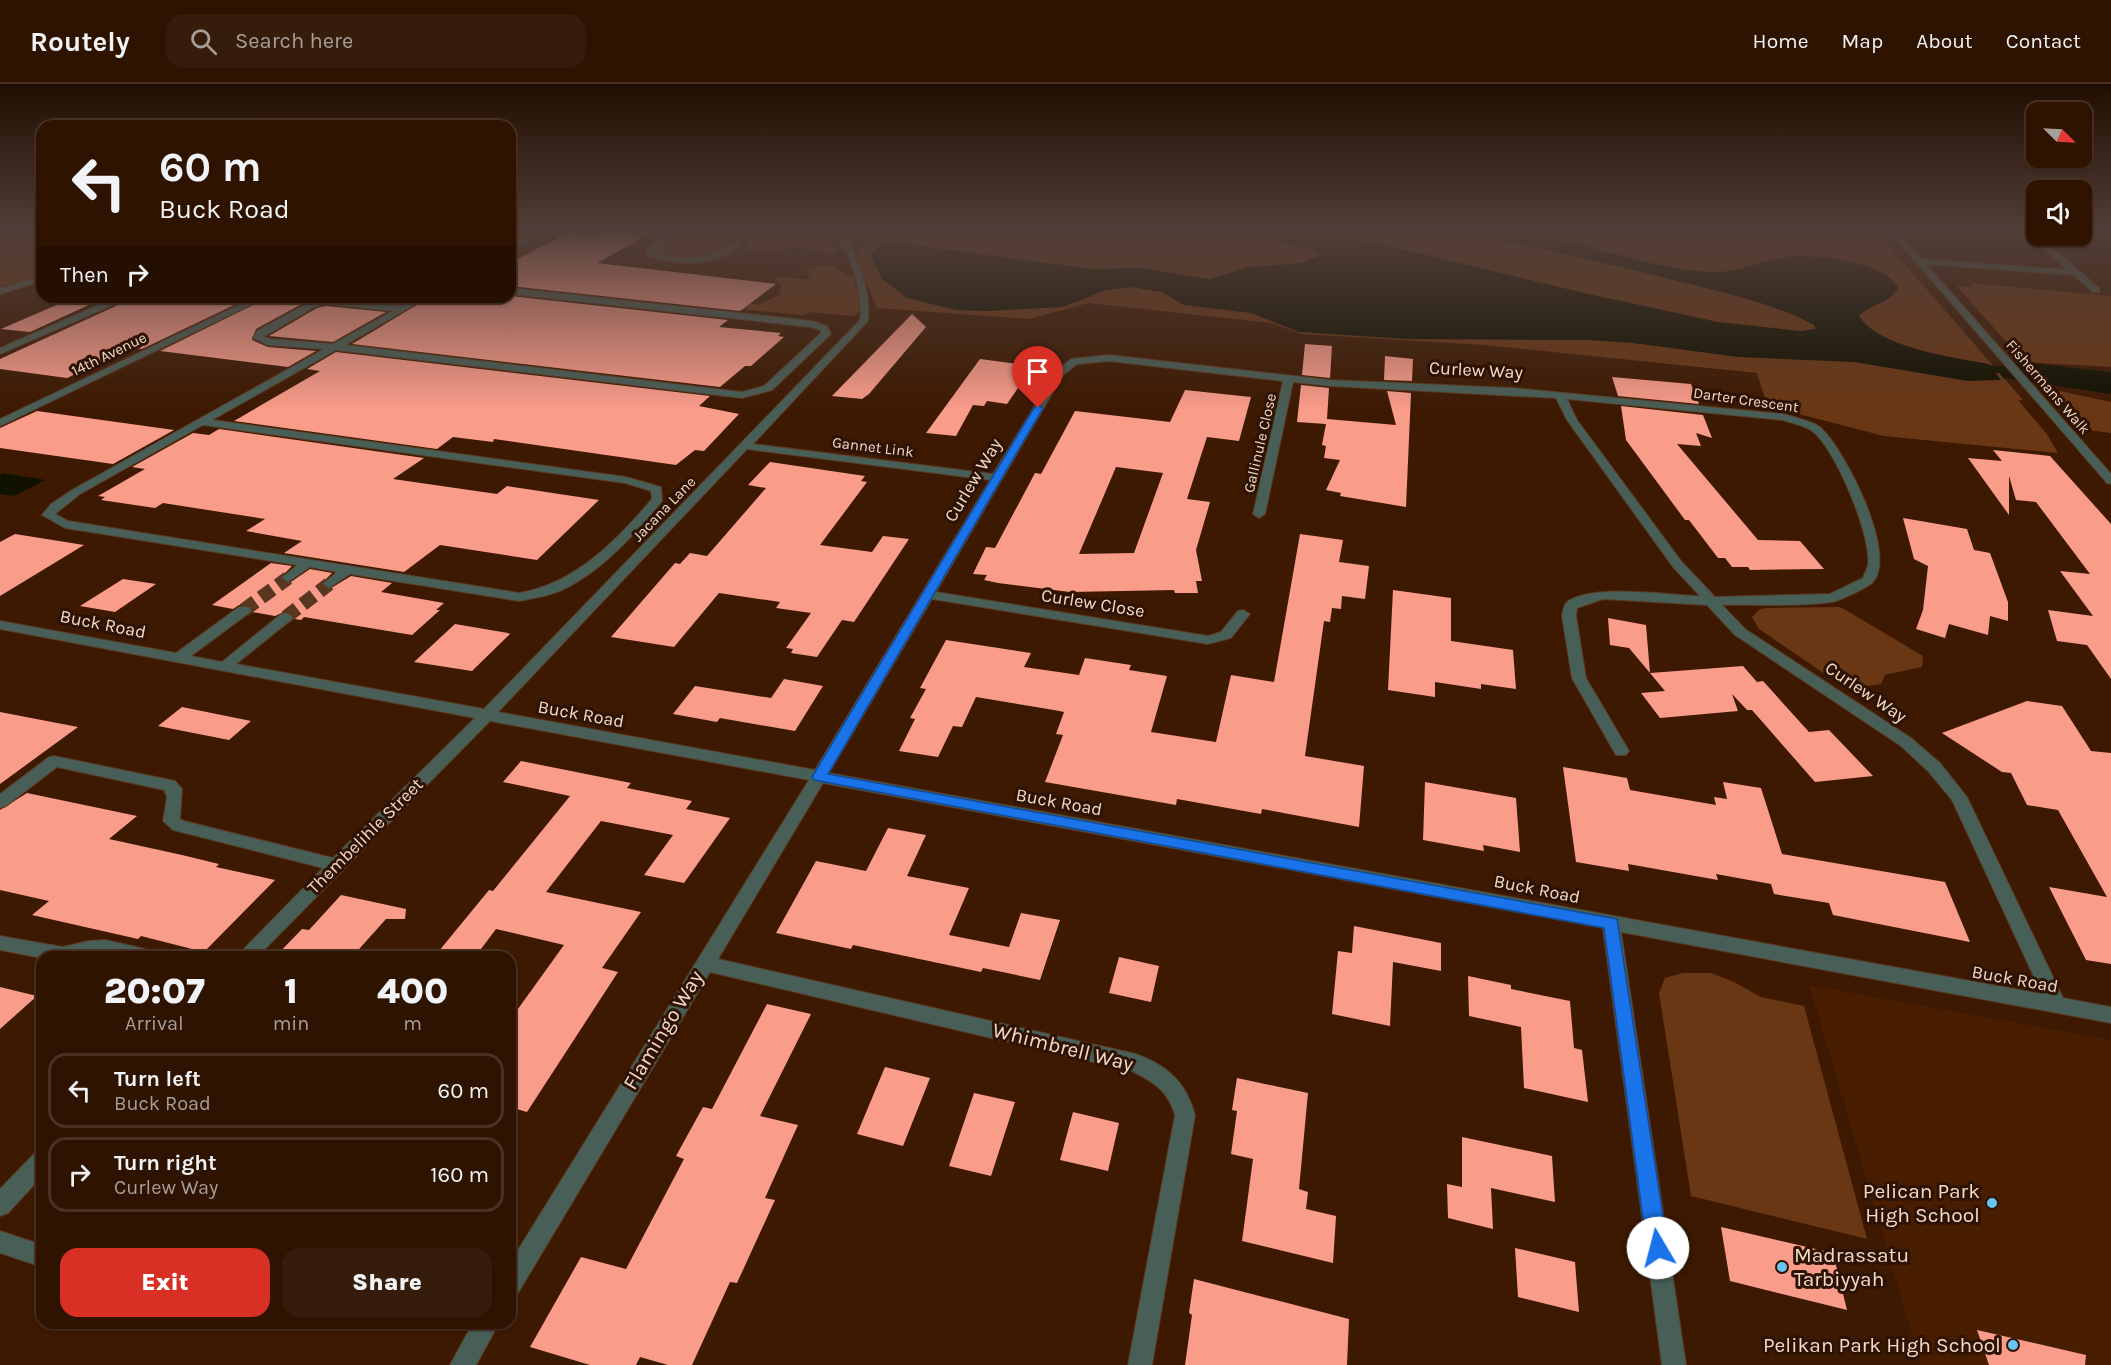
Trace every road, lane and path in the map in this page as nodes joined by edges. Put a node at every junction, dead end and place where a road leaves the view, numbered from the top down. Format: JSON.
{"nodes":[{"id":1,"x":861,"y":291,"type":"edge"},
{"id":2,"x":1945,"y":291,"type":"edge"},
{"id":3,"x":516,"y":292,"type":"edge"},
{"id":4,"x":107,"y":303,"type":"edge"},
{"id":5,"x":250,"y":303,"type":"edge"},
{"id":6,"x":317,"y":303,"type":"edge"},
{"id":7,"x":346,"y":303,"type":"edge"},
{"id":8,"x":414,"y":303,"type":"edge"},
{"id":9,"x":404,"y":309,"type":"junction"},
{"id":10,"x":0,"y":341,"type":"edge"},
{"id":11,"x":17,"y":343,"type":"junction"},
{"id":12,"x":333,"y":349,"type":"junction"},
{"id":13,"x":0,"y":351,"type":"edge"},
{"id":14,"x":1289,"y":378,"type":"junction"},
{"id":15,"x":1560,"y":395,"type":"junction"},
{"id":16,"x":204,"y":422,"type":"junction"},
{"id":17,"x":0,"y":423,"type":"edge"},
{"id":18,"x":746,"y":446,"type":"junction"},
{"id":19,"x":998,"y":478,"type":"junction"},
{"id":20,"x":2111,"y":481,"type":"edge"},
{"id":21,"x":1258,"y":514,"type":"dead end"},
{"id":22,"x":307,"y":563,"type":"junction"},
{"id":23,"x":347,"y":570,"type":"junction"},
{"id":24,"x":288,"y":578,"type":"tunnel mouth"},
{"id":25,"x":329,"y":584,"type":"tunnel mouth"},
{"id":26,"x":927,"y":594,"type":"junction"},
{"id":27,"x":1712,"y":601,"type":"junction"},
{"id":28,"x":244,"y":610,"type":"tunnel mouth"},
{"id":29,"x":1243,"y":614,"type":"dead end"},
{"id":30,"x":286,"y":617,"type":"tunnel mouth"},
{"id":31,"x":0,"y":625,"type":"edge"},
{"id":32,"x":179,"y":658,"type":"junction"},
{"id":33,"x":224,"y":667,"type":"junction"},
{"id":34,"x":486,"y":716,"type":"junction"},
{"id":35,"x":1621,"y":751,"type":"dead end"},
{"id":36,"x":819,"y":777,"type":"junction"},
{"id":37,"x":0,"y":802,"type":"edge"},
{"id":38,"x":336,"y":865,"type":"junction"},
{"id":39,"x":1611,"y":923,"type":"junction"},
{"id":40,"x":0,"y":943,"type":"edge"},
{"id":41,"x":46,"y":951,"type":"edge"},
{"id":42,"x":81,"y":951,"type":"edge"},
{"id":43,"x":123,"y":951,"type":"edge"},
{"id":44,"x":251,"y":951,"type":"edge"},
{"id":45,"x":704,"y":963,"type":"junction"},
{"id":46,"x":2058,"y":1007,"type":"junction"},
{"id":47,"x":2111,"y":1015,"type":"edge"},
{"id":48,"x":36,"y":1167,"type":"edge"},
{"id":49,"x":0,"y":1205,"type":"edge"},
{"id":50,"x":0,"y":1242,"type":"edge"},
{"id":51,"x":36,"y":1254,"type":"edge"},
{"id":52,"x":516,"y":1275,"type":"edge"},
{"id":53,"x":483,"y":1329,"type":"edge"},
{"id":54,"x":462,"y":1365,"type":"edge"},
{"id":55,"x":1140,"y":1365,"type":"edge"},
{"id":56,"x":1674,"y":1365,"type":"edge"}],
"edges":[{"from":1,"to":18,"type":"street","name":"Jacana Lane"},
{"from":2,"to":20,"type":"street","name":"Fishermans Walk"},
{"from":3,"to":12,"type":"street"},
{"from":4,"to":11,"type":"street"},
{"from":5,"to":17,"type":"street","name":"14th Avenue"},
{"from":6,"to":12,"type":"street"},
{"from":7,"to":9,"type":"street"},
{"from":8,"to":9,"type":"street"},
{"from":9,"to":12,"type":"street"},
{"from":10,"to":11,"type":"street"},
{"from":11,"to":13,"type":"street"},
{"from":12,"to":16,"type":"street"},
{"from":14,"to":15,"type":"street","name":"Curlew Way"},
{"from":14,"to":19,"type":"street","name":"Curlew Way"},
{"from":14,"to":21,"type":"street","name":"Gallinule Close"},
{"from":15,"to":27,"type":"street","name":"Curlew Way"},
{"from":15,"to":27,"type":"street","name":"Darter Crescent"},
{"from":16,"to":22,"type":"street"},
{"from":16,"to":23,"type":"street"},
{"from":18,"to":19,"type":"street","name":"Gannet Link"},
{"from":18,"to":34,"type":"street","name":"Jacana Lane"},
{"from":19,"to":26,"type":"street","name":"Curlew Way"},
{"from":22,"to":23,"type":"street"},
{"from":22,"to":24,"type":"street"},
{"from":23,"to":25,"type":"street"},
{"from":26,"to":29,"type":"street","name":"Curlew Close"},
{"from":26,"to":36,"type":"street","name":"Curlew Way"},
{"from":27,"to":35,"type":"street","name":"Darter Crescent"},
{"from":27,"to":46,"type":"street","name":"Curlew Way"},
{"from":28,"to":32,"type":"street"},
{"from":30,"to":33,"type":"street"},
{"from":31,"to":32,"type":"street","name":"Buck Road"},
{"from":32,"to":33,"type":"street","name":"Buck Road"},
{"from":33,"to":34,"type":"street","name":"Buck Road"},
{"from":34,"to":36,"type":"street","name":"Buck Road"},
{"from":34,"to":38,"type":"street","name":"Thembelihle Street"},
{"from":36,"to":39,"type":"street","name":"Buck Road"},
{"from":36,"to":45,"type":"street","name":"Flamingo Way"},
{"from":37,"to":38,"type":"street"},
{"from":38,"to":44,"type":"street","name":"Thembelihle Street"},
{"from":39,"to":46,"type":"street","name":"Buck Road"},
{"from":39,"to":56,"type":"street"},
{"from":40,"to":41,"type":"street"},
{"from":42,"to":43,"type":"street"},
{"from":45,"to":52,"type":"street","name":"Flamingo Way"},
{"from":45,"to":55,"type":"street","name":"Whimbrell Way"},
{"from":46,"to":47,"type":"street","name":"Buck Road"},
{"from":48,"to":49,"type":"street"},
{"from":50,"to":51,"type":"street"},
{"from":53,"to":54,"type":"street"}]}
